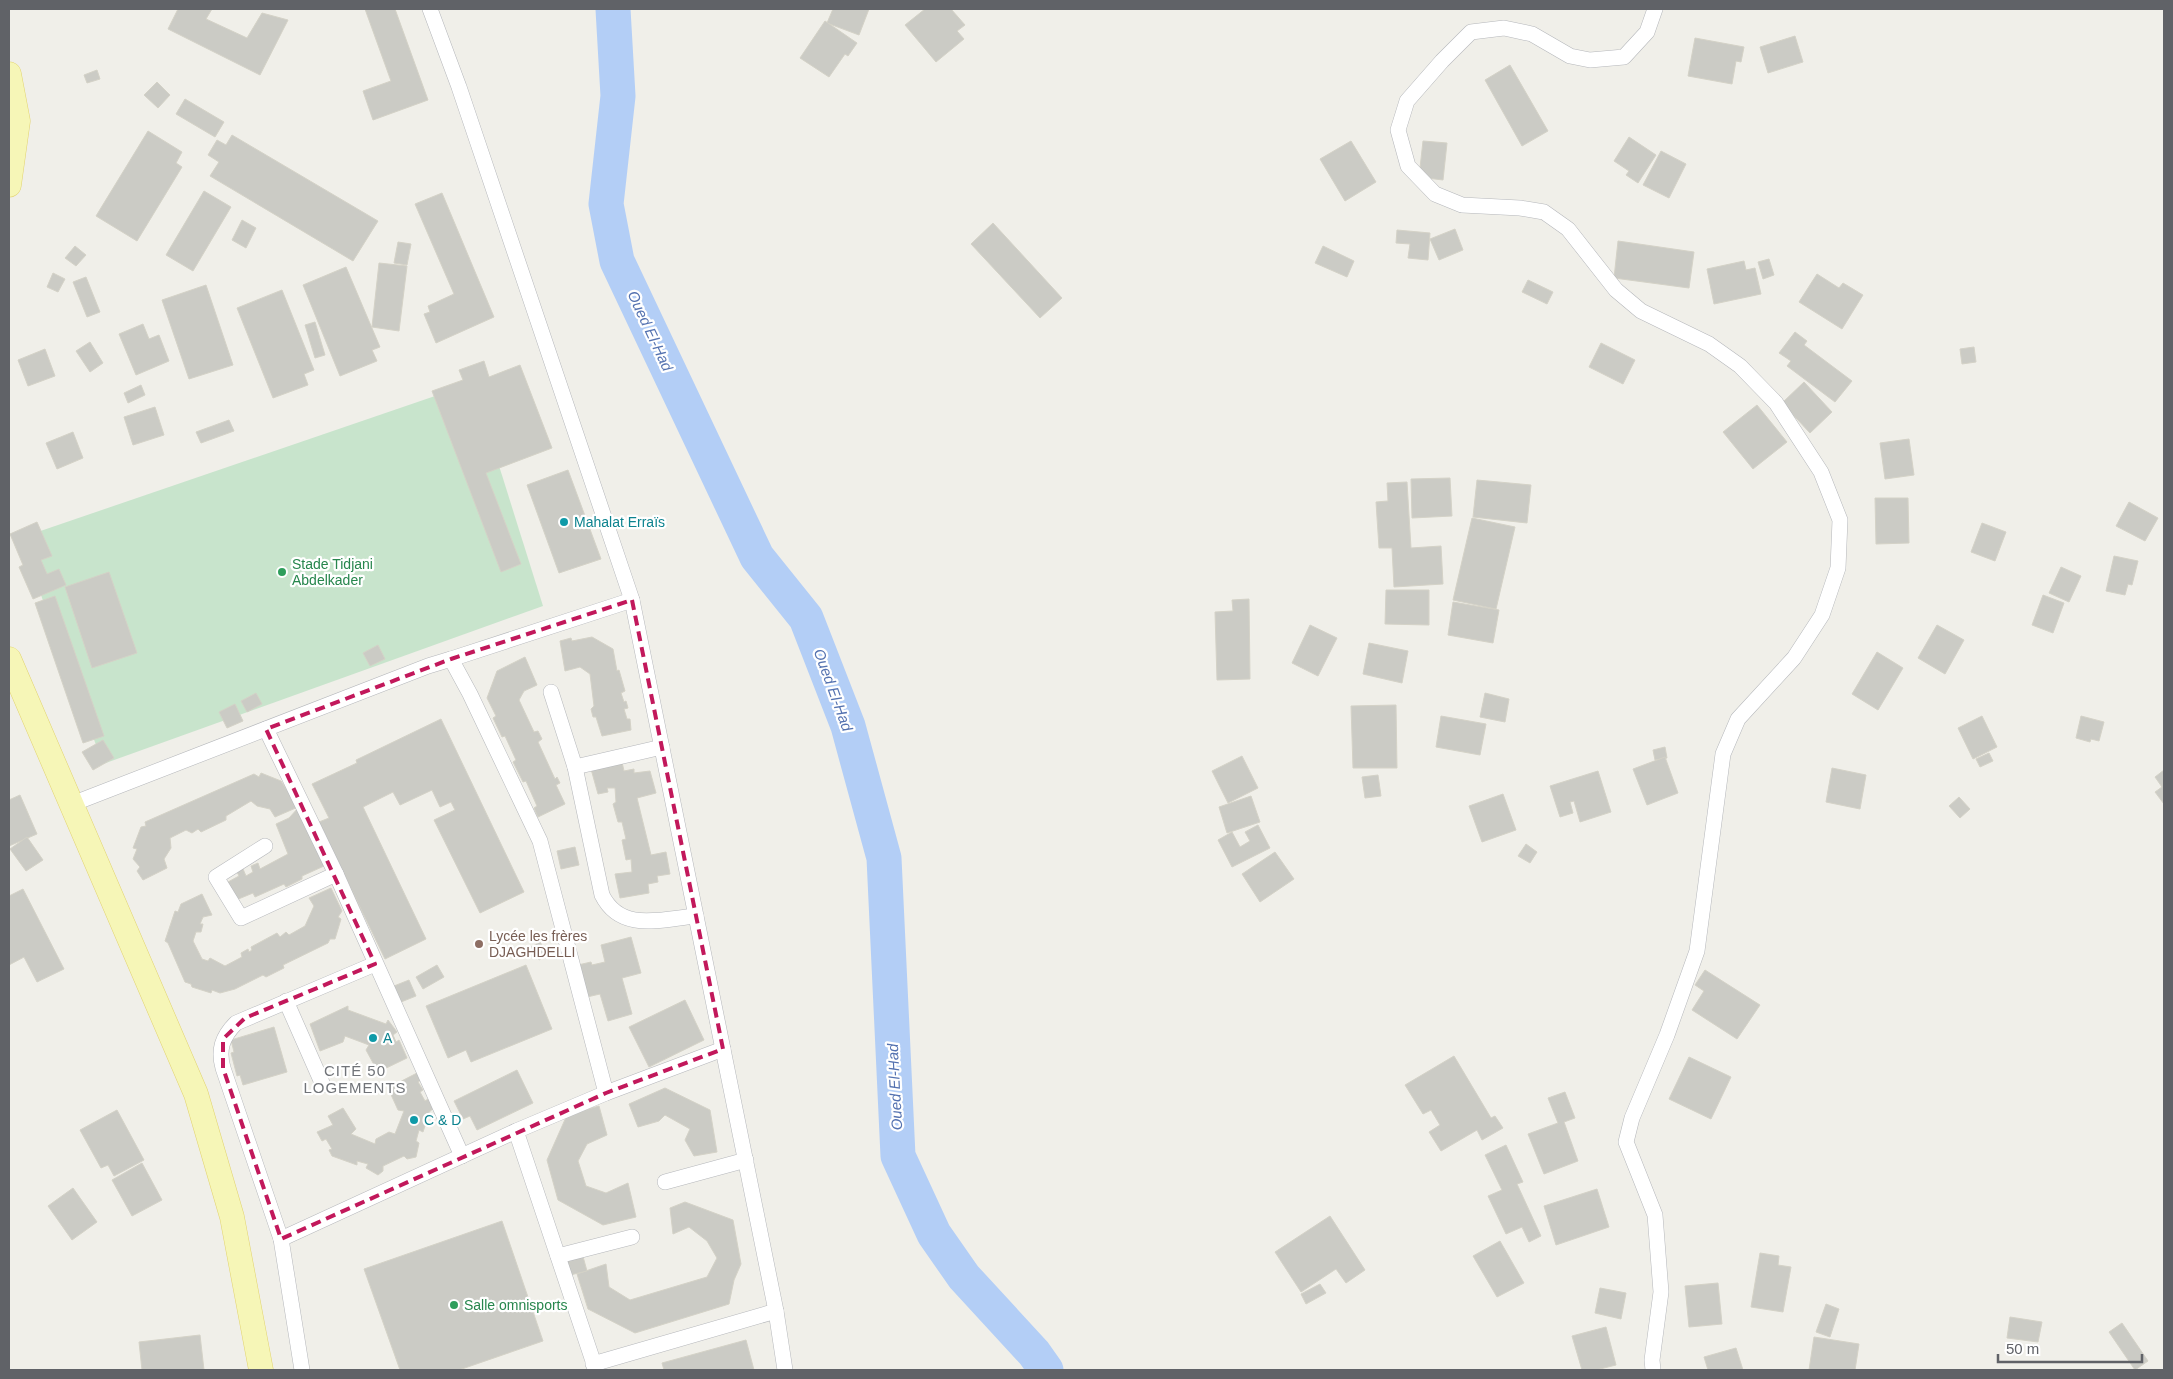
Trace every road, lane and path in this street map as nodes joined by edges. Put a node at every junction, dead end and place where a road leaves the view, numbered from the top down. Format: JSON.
{"nodes":[{"id":1,"x":430,"y":9,"type":"edge"},
{"id":2,"x":1655,"y":9,"type":"edge"},
{"id":3,"x":9,"y":74,"type":"edge"},
{"id":4,"x":9,"y":186,"type":"edge"},
{"id":5,"x":632,"y":600,"type":"junction"},
{"id":6,"x":9,"y":659,"type":"edge"},
{"id":7,"x":451,"y":659,"type":"junction"},
{"id":8,"x":552,"y":692,"type":"dead end"},
{"id":9,"x":266,"y":729,"type":"junction"},
{"id":10,"x":662,"y":747,"type":"junction"},
{"id":11,"x":575,"y":767,"type":"junction"},
{"id":12,"x":72,"y":804,"type":"junction"},
{"id":13,"x":265,"y":846,"type":"dead end"},
{"id":14,"x":336,"y":874,"type":"junction"},
{"id":15,"x":696,"y":916,"type":"junction"},
{"id":16,"x":375,"y":964,"type":"junction"},
{"id":17,"x":286,"y":1001,"type":"junction"},
{"id":18,"x":723,"y":1049,"type":"junction"},
{"id":19,"x":323,"y":1085,"type":"dead end"},
{"id":20,"x":606,"y":1093,"type":"junction"},
{"id":21,"x":516,"y":1131,"type":"junction"},
{"id":22,"x":462,"y":1156,"type":"junction"},
{"id":23,"x":746,"y":1160,"type":"junction"},
{"id":24,"x":665,"y":1182,"type":"dead end"},
{"id":25,"x":632,"y":1237,"type":"dead end"},
{"id":26,"x":281,"y":1239,"type":"junction"},
{"id":27,"x":558,"y":1256,"type":"junction"},
{"id":28,"x":776,"y":1311,"type":"junction"},
{"id":29,"x":595,"y":1367,"type":"edge"},
{"id":30,"x":261,"y":1370,"type":"edge"},
{"id":31,"x":302,"y":1370,"type":"edge"},
{"id":32,"x":785,"y":1370,"type":"edge"},
{"id":33,"x":1653,"y":1370,"type":"edge"}],
"edges":[{"from":1,"to":5,"type":"street"},
{"from":2,"to":33,"type":"street"},
{"from":3,"to":4,"type":"main road"},
{"from":5,"to":7,"type":"street"},
{"from":5,"to":10,"type":"street"},
{"from":6,"to":12,"type":"main road"},
{"from":7,"to":9,"type":"street"},
{"from":7,"to":20,"type":"street"},
{"from":8,"to":11,"type":"street"},
{"from":9,"to":12,"type":"street"},
{"from":9,"to":14,"type":"street"},
{"from":10,"to":11,"type":"street"},
{"from":10,"to":15,"type":"street"},
{"from":11,"to":15,"type":"street"},
{"from":12,"to":30,"type":"main road"},
{"from":13,"to":14,"type":"street"},
{"from":14,"to":16,"type":"street"},
{"from":15,"to":18,"type":"street"},
{"from":16,"to":17,"type":"street"},
{"from":16,"to":22,"type":"street"},
{"from":17,"to":19,"type":"street"},
{"from":17,"to":26,"type":"street"},
{"from":18,"to":20,"type":"street"},
{"from":18,"to":23,"type":"street"},
{"from":20,"to":21,"type":"street"},
{"from":21,"to":22,"type":"street"},
{"from":21,"to":27,"type":"street"},
{"from":22,"to":26,"type":"street"},
{"from":23,"to":24,"type":"street"},
{"from":23,"to":28,"type":"street"},
{"from":25,"to":27,"type":"street"},
{"from":26,"to":31,"type":"street"},
{"from":27,"to":29,"type":"street"},
{"from":28,"to":29,"type":"street"},
{"from":28,"to":32,"type":"street"}]}
